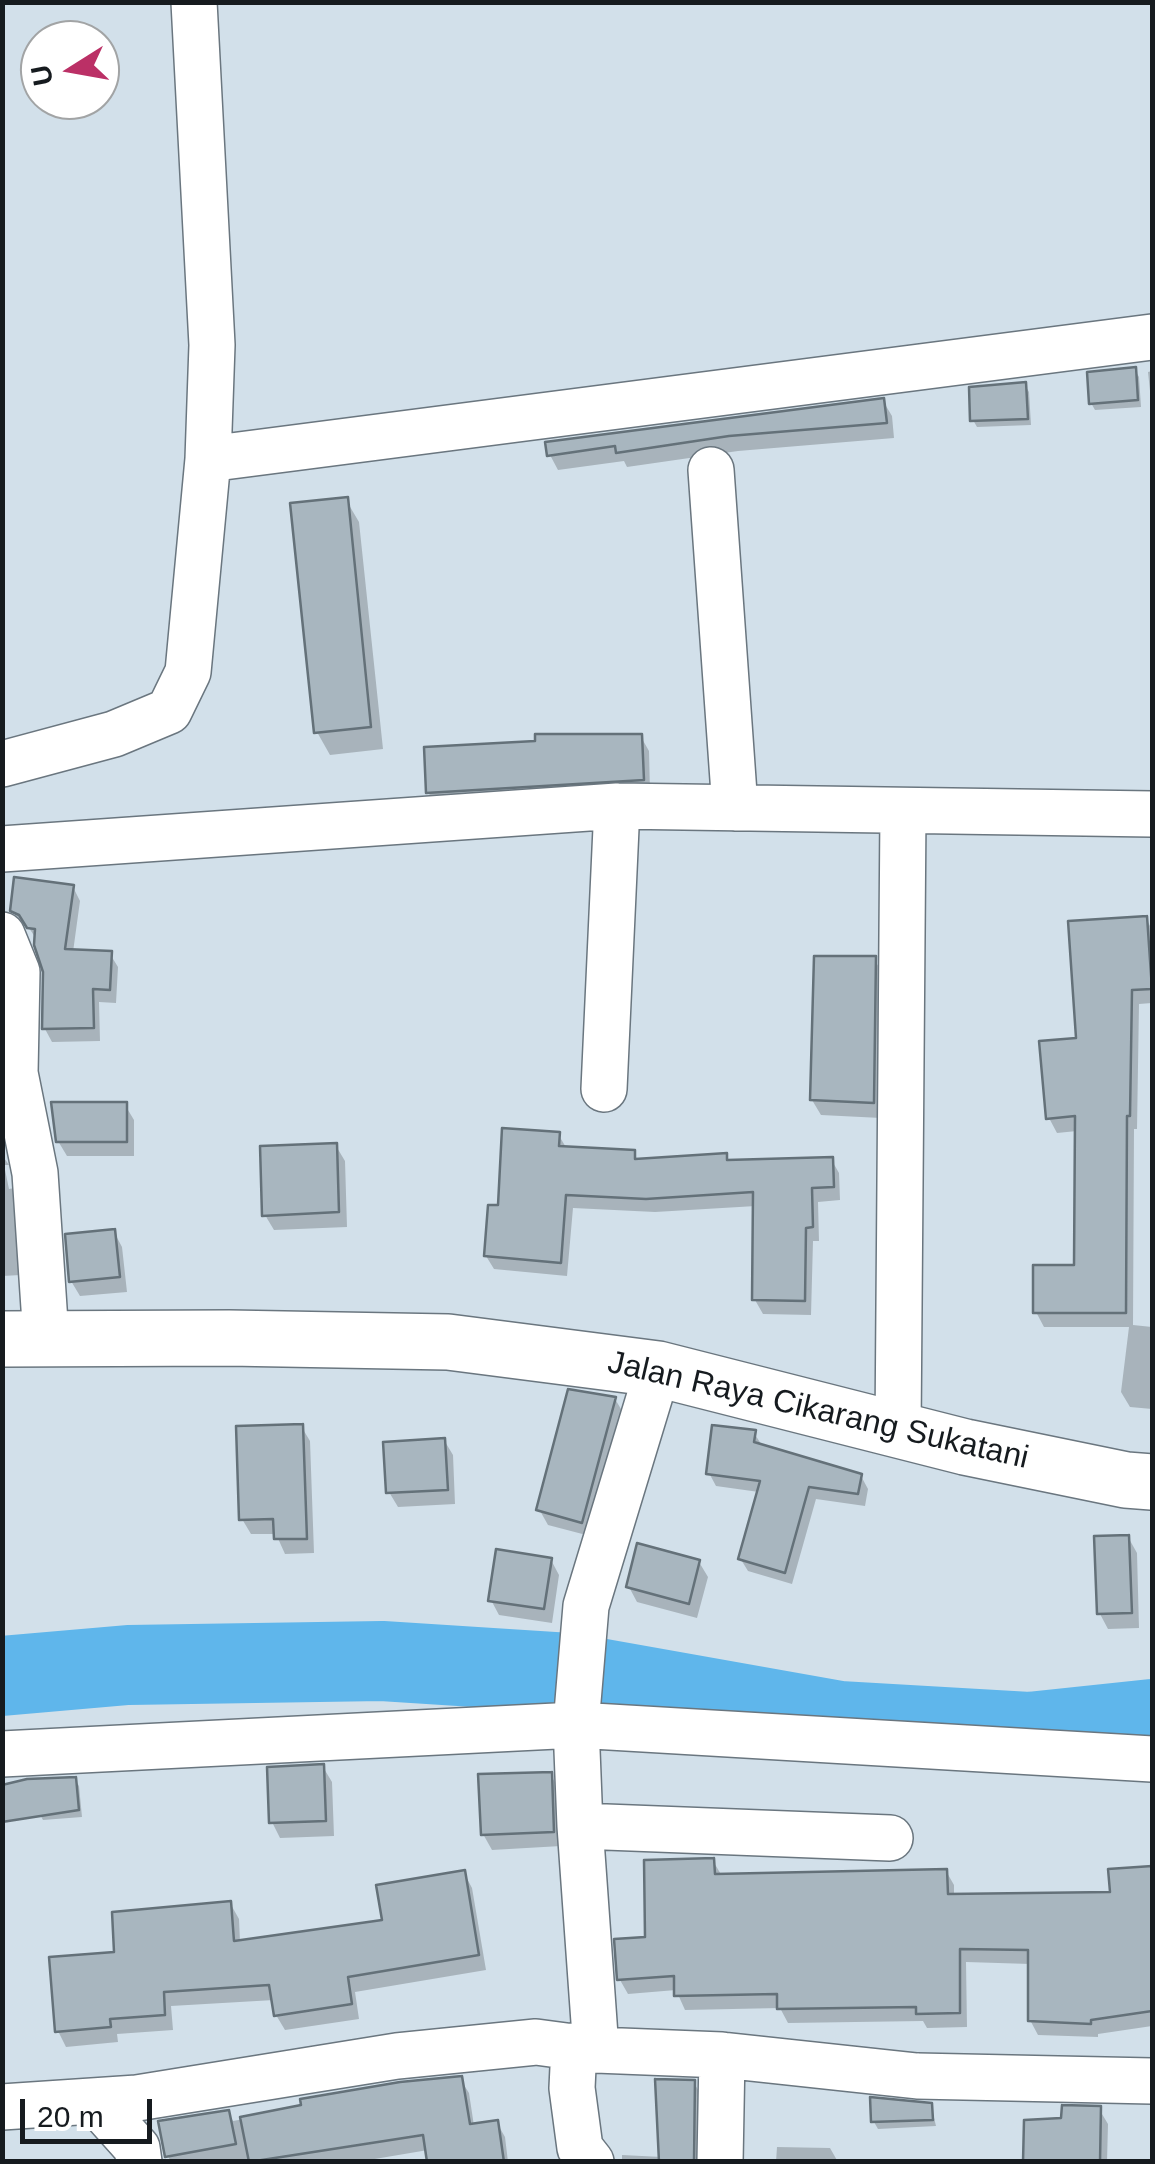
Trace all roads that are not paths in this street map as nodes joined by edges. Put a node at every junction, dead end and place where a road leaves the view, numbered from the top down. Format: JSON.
{"nodes":[{"id":1,"x":194,"y":2,"type":"edge"},
{"id":2,"x":1152,"y":337,"type":"edge"},
{"id":3,"x":208,"y":449,"type":"junction"},
{"id":4,"x":711,"y":470,"type":"dead end"},
{"id":5,"x":2,"y":764,"type":"edge"},
{"id":6,"x":616,"y":806,"type":"junction"},
{"id":7,"x":735,"y":808,"type":"junction"},
{"id":8,"x":903,"y":811,"type":"junction"},
{"id":9,"x":1152,"y":827,"type":"edge"},
{"id":10,"x":2,"y":849,"type":"edge"},
{"id":11,"x":2,"y":935,"type":"edge"},
{"id":12,"x":604,"y":1089,"type":"dead end"},
{"id":13,"x":24,"y":1338,"type":"edge"},
{"id":14,"x":658,"y":1370,"type":"junction"},
{"id":15,"x":898,"y":1430,"type":"junction"},
{"id":16,"x":1152,"y":1482,"type":"edge"},
{"id":17,"x":577,"y":1718,"type":"junction"},
{"id":18,"x":2,"y":1754,"type":"edge"},
{"id":19,"x":1152,"y":1759,"type":"edge"},
{"id":20,"x":580,"y":1826,"type":"junction"},
{"id":21,"x":890,"y":1838,"type":"dead end"},
{"id":22,"x":585,"y":2048,"type":"junction"},
{"id":23,"x":722,"y":2055,"type":"junction"},
{"id":24,"x":1152,"y":2081,"type":"edge"},
{"id":25,"x":95,"y":2101,"type":"junction"},
{"id":26,"x":2,"y":2106,"type":"edge"},
{"id":27,"x":140,"y":2162,"type":"edge"},
{"id":28,"x":590,"y":2162,"type":"edge"},
{"id":29,"x":720,"y":2162,"type":"edge"}],
"edges":[{"from":1,"to":3,"type":"street"},
{"from":2,"to":3,"type":"street"},
{"from":3,"to":5,"type":"street"},
{"from":4,"to":7,"type":"street"},
{"from":6,"to":7,"type":"street"},
{"from":6,"to":10,"type":"street"},
{"from":6,"to":12,"type":"street"},
{"from":7,"to":8,"type":"street"},
{"from":8,"to":9,"type":"street"},
{"from":8,"to":15,"type":"street"},
{"from":11,"to":13,"type":"street"},
{"from":13,"to":14,"type":"main road","name":"Jalan Raya Cikarang Sukatani"},
{"from":14,"to":15,"type":"main road","name":"Jalan Raya Cikarang Sukatani"},
{"from":14,"to":17,"type":"street"},
{"from":15,"to":16,"type":"main road","name":"Jalan Raya Cikarang Sukatani"},
{"from":17,"to":18,"type":"street"},
{"from":17,"to":19,"type":"street"},
{"from":17,"to":20,"type":"street"},
{"from":20,"to":21,"type":"street"},
{"from":20,"to":22,"type":"street"},
{"from":22,"to":23,"type":"street"},
{"from":22,"to":25,"type":"street"},
{"from":22,"to":28,"type":"street"},
{"from":23,"to":24,"type":"street"},
{"from":23,"to":29,"type":"street"},
{"from":25,"to":26,"type":"street"},
{"from":25,"to":27,"type":"street"}]}
